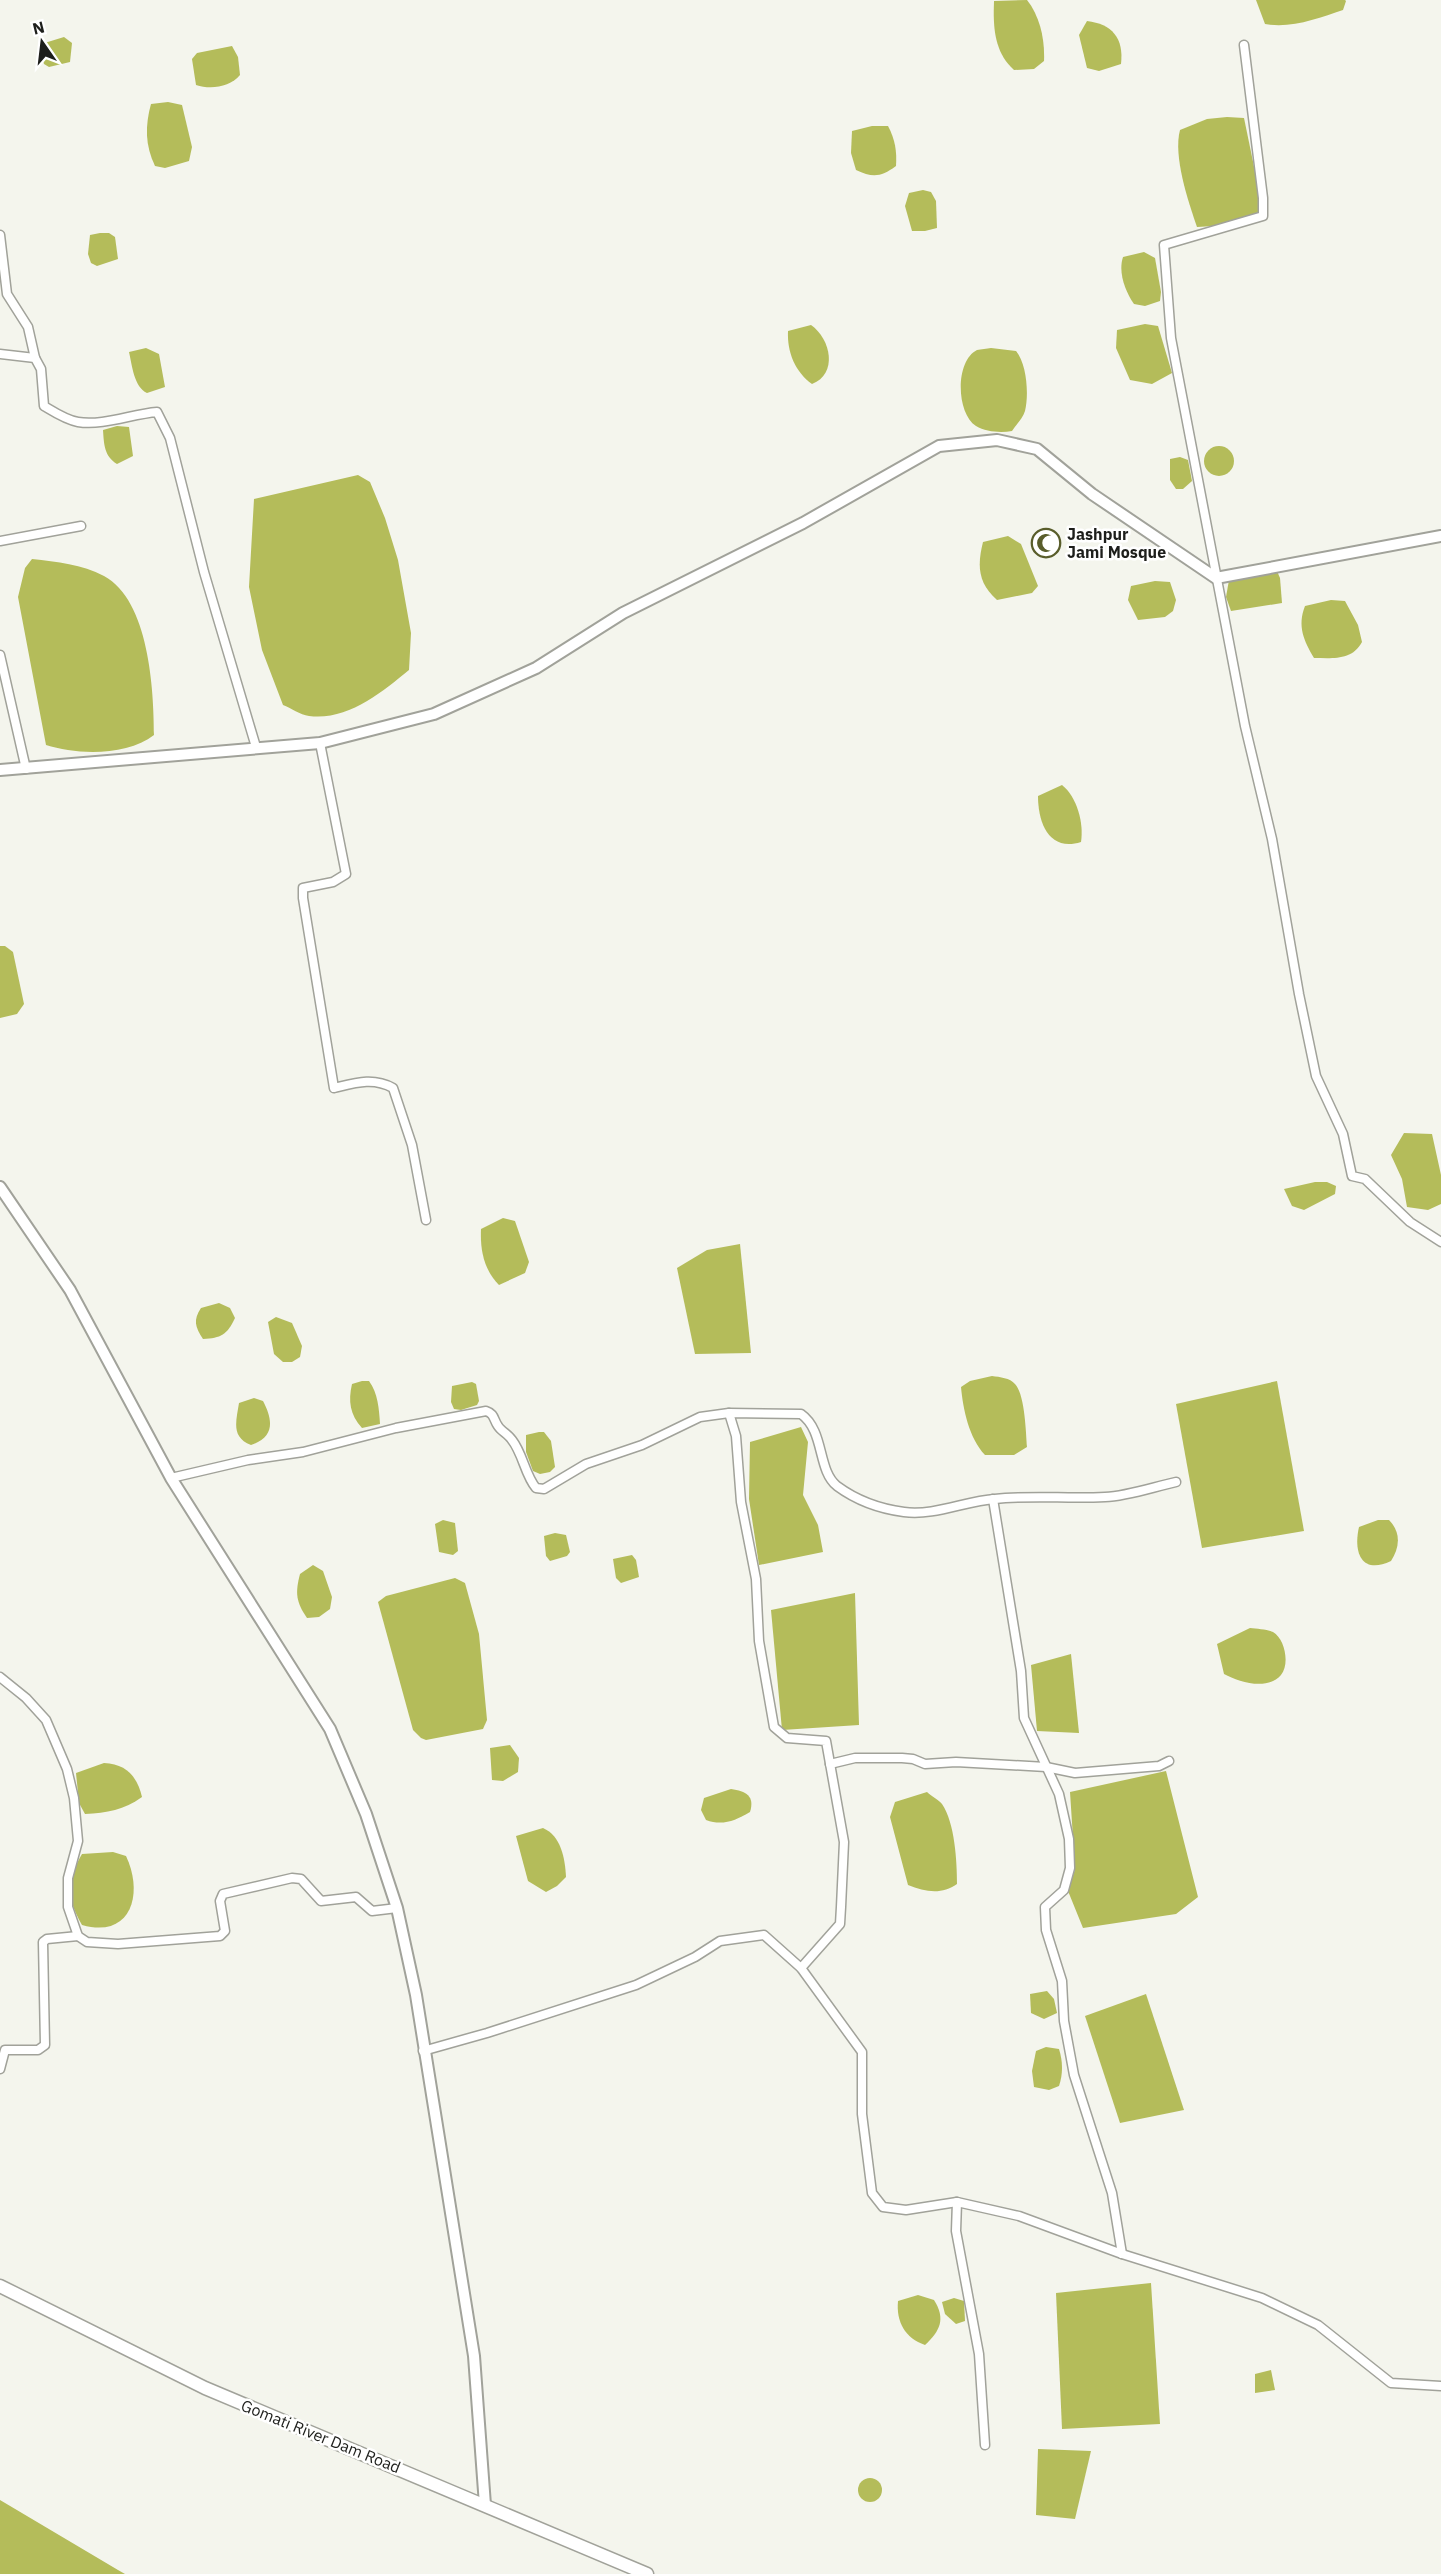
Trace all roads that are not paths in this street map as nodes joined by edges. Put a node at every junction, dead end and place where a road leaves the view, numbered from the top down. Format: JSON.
{"nodes":[{"id":1,"x":1244,"y":45,"type":"dead end"},
{"id":2,"x":0,"y":235,"type":"edge"},
{"id":3,"x":0,"y":354,"type":"edge"},
{"id":4,"x":35,"y":358,"type":"junction"},
{"id":5,"x":81,"y":526,"type":"dead end"},
{"id":6,"x":1441,"y":536,"type":"edge"},
{"id":7,"x":0,"y":541,"type":"edge"},
{"id":8,"x":1216,"y":578,"type":"junction"},
{"id":9,"x":0,"y":656,"type":"edge"},
{"id":10,"x":320,"y":743,"type":"junction"},
{"id":11,"x":256,"y":747,"type":"junction"},
{"id":12,"x":26,"y":769,"type":"junction"},
{"id":13,"x":0,"y":770,"type":"edge"},
{"id":14,"x":0,"y":1187,"type":"edge"},
{"id":15,"x":426,"y":1220,"type":"dead end"},
{"id":16,"x":1441,"y":1242,"type":"edge"},
{"id":17,"x":729,"y":1413,"type":"junction"},
{"id":18,"x":171,"y":1478,"type":"junction"},
{"id":19,"x":1176,"y":1482,"type":"dead end"},
{"id":20,"x":993,"y":1499,"type":"junction"},
{"id":21,"x":0,"y":1677,"type":"edge"},
{"id":22,"x":1169,"y":1761,"type":"dead end"},
{"id":23,"x":830,"y":1764,"type":"junction"},
{"id":24,"x":1046,"y":1767,"type":"junction"},
{"id":25,"x":397,"y":1908,"type":"junction"},
{"id":26,"x":78,"y":1936,"type":"junction"},
{"id":27,"x":801,"y":1968,"type":"junction"},
{"id":28,"x":423,"y":2051,"type":"junction"},
{"id":29,"x":0,"y":2069,"type":"edge"},
{"id":30,"x":957,"y":2202,"type":"junction"},
{"id":31,"x":1122,"y":2254,"type":"junction"},
{"id":32,"x":2,"y":2286,"type":"edge"},
{"id":33,"x":1441,"y":2386,"type":"edge"},
{"id":34,"x":985,"y":2445,"type":"dead end"},
{"id":35,"x":485,"y":2505,"type":"junction"},
{"id":36,"x":647,"y":2574,"type":"edge"}],
"edges":[{"from":1,"to":8,"type":"street"},
{"from":2,"to":4,"type":"street"},
{"from":3,"to":4,"type":"street"},
{"from":4,"to":11,"type":"street"},
{"from":5,"to":7,"type":"street"},
{"from":6,"to":8,"type":"street"},
{"from":8,"to":10,"type":"street"},
{"from":8,"to":16,"type":"street"},
{"from":9,"to":12,"type":"street"},
{"from":10,"to":11,"type":"street"},
{"from":10,"to":15,"type":"street"},
{"from":11,"to":12,"type":"street"},
{"from":12,"to":13,"type":"street"},
{"from":14,"to":18,"type":"street"},
{"from":17,"to":18,"type":"street"},
{"from":17,"to":20,"type":"street"},
{"from":17,"to":23,"type":"street"},
{"from":18,"to":25,"type":"street"},
{"from":19,"to":20,"type":"street"},
{"from":20,"to":24,"type":"street"},
{"from":21,"to":26,"type":"street"},
{"from":22,"to":24,"type":"street"},
{"from":23,"to":24,"type":"street"},
{"from":23,"to":27,"type":"street"},
{"from":24,"to":31,"type":"street"},
{"from":25,"to":26,"type":"street"},
{"from":25,"to":28,"type":"street"},
{"from":26,"to":29,"type":"street"},
{"from":27,"to":28,"type":"street"},
{"from":27,"to":30,"type":"street"},
{"from":28,"to":35,"type":"street"},
{"from":30,"to":31,"type":"street"},
{"from":30,"to":34,"type":"street"},
{"from":31,"to":33,"type":"street"},
{"from":32,"to":35,"type":"main road","name":"Gomati River Dam Road"},
{"from":35,"to":36,"type":"main road","name":"Gomati River Dam Road"}]}
